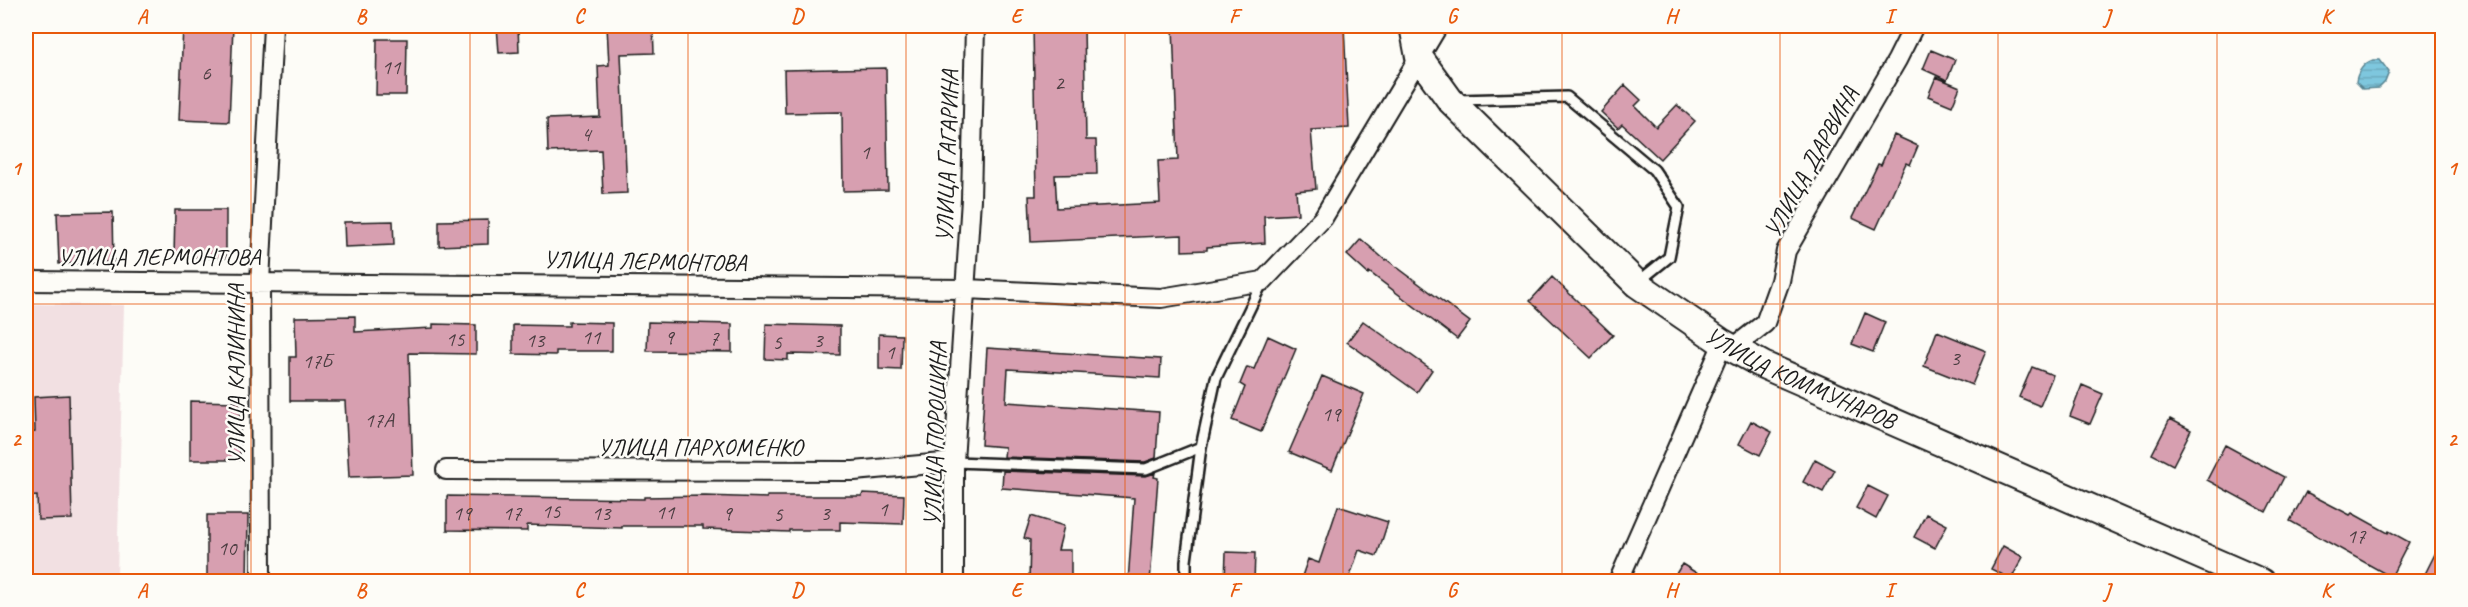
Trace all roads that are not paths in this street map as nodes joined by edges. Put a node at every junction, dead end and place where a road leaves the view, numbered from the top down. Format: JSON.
{"nodes":[{"id":1,"x":273,"y":26,"type":"edge"},
{"id":2,"x":975,"y":26,"type":"edge"},
{"id":3,"x":1413,"y":26,"type":"edge"},
{"id":4,"x":1438,"y":26,"type":"edge"},
{"id":5,"x":1914,"y":26,"type":"edge"},
{"id":6,"x":1419,"y":57,"type":"junction"},
{"id":7,"x":1450,"y":100,"type":"junction"},
{"id":8,"x":26,"y":281,"type":"edge"},
{"id":9,"x":1263,"y":281,"type":"junction"},
{"id":10,"x":260,"y":282,"type":"junction"},
{"id":11,"x":1636,"y":284,"type":"junction"},
{"id":12,"x":966,"y":288,"type":"junction"},
{"id":13,"x":1728,"y":346,"type":"junction"},
{"id":14,"x":1201,"y":447,"type":"junction"},
{"id":15,"x":954,"y":462,"type":"junction"},
{"id":16,"x":446,"y":470,"type":"dead end"},
{"id":17,"x":261,"y":582,"type":"edge"},
{"id":18,"x":954,"y":582,"type":"edge"},
{"id":19,"x":1186,"y":582,"type":"edge"},
{"id":20,"x":1618,"y":582,"type":"edge"},
{"id":21,"x":2261,"y":582,"type":"edge"}],
"edges":[{"from":1,"to":10,"type":"street","name":"УЛИЦА КАЛИНИНА"},
{"from":2,"to":12,"type":"street","name":"УЛИЦА ГАГАРИНА"},
{"from":3,"to":6,"type":"main road"},
{"from":4,"to":6,"type":"street"},
{"from":5,"to":13,"type":"street","name":"УЛИЦА ДАРВИНА"},
{"from":6,"to":7,"type":"main road","name":"УЛИЦА КОММУНАРОВ"},
{"from":6,"to":9,"type":"street"},
{"from":7,"to":11,"type":"main road","name":"УЛИЦА КОММУНАРОВ"},
{"from":7,"to":11,"type":"lane"},
{"from":8,"to":10,"type":"street","name":"УЛИЦА ЛЕРМОНТОВА"},
{"from":9,"to":12,"type":"street","name":"УЛИЦА ЛЕРМОНТОВА"},
{"from":9,"to":14,"type":"lane"},
{"from":10,"to":12,"type":"street","name":"УЛИЦА ЛЕРМОНТОВА"},
{"from":10,"to":17,"type":"street","name":"УЛИЦА КАЛИНИНА"},
{"from":11,"to":13,"type":"main road","name":"УЛИЦА КОММУНАРОВ"},
{"from":12,"to":15,"type":"street","name":"УЛИЦА ПОРОШИНА"},
{"from":13,"to":20,"type":"street","name":"УЛИЦА ДАРВИНА"},
{"from":13,"to":21,"type":"main road","name":"УЛИЦА КОММУНАРОВ"},
{"from":14,"to":15,"type":"lane"},
{"from":14,"to":19,"type":"lane"},
{"from":15,"to":16,"type":"street","name":"УЛИЦА ПАРХОМЕНКО"},
{"from":15,"to":18,"type":"street","name":"УЛИЦА ПОРОШИНА"}]}
